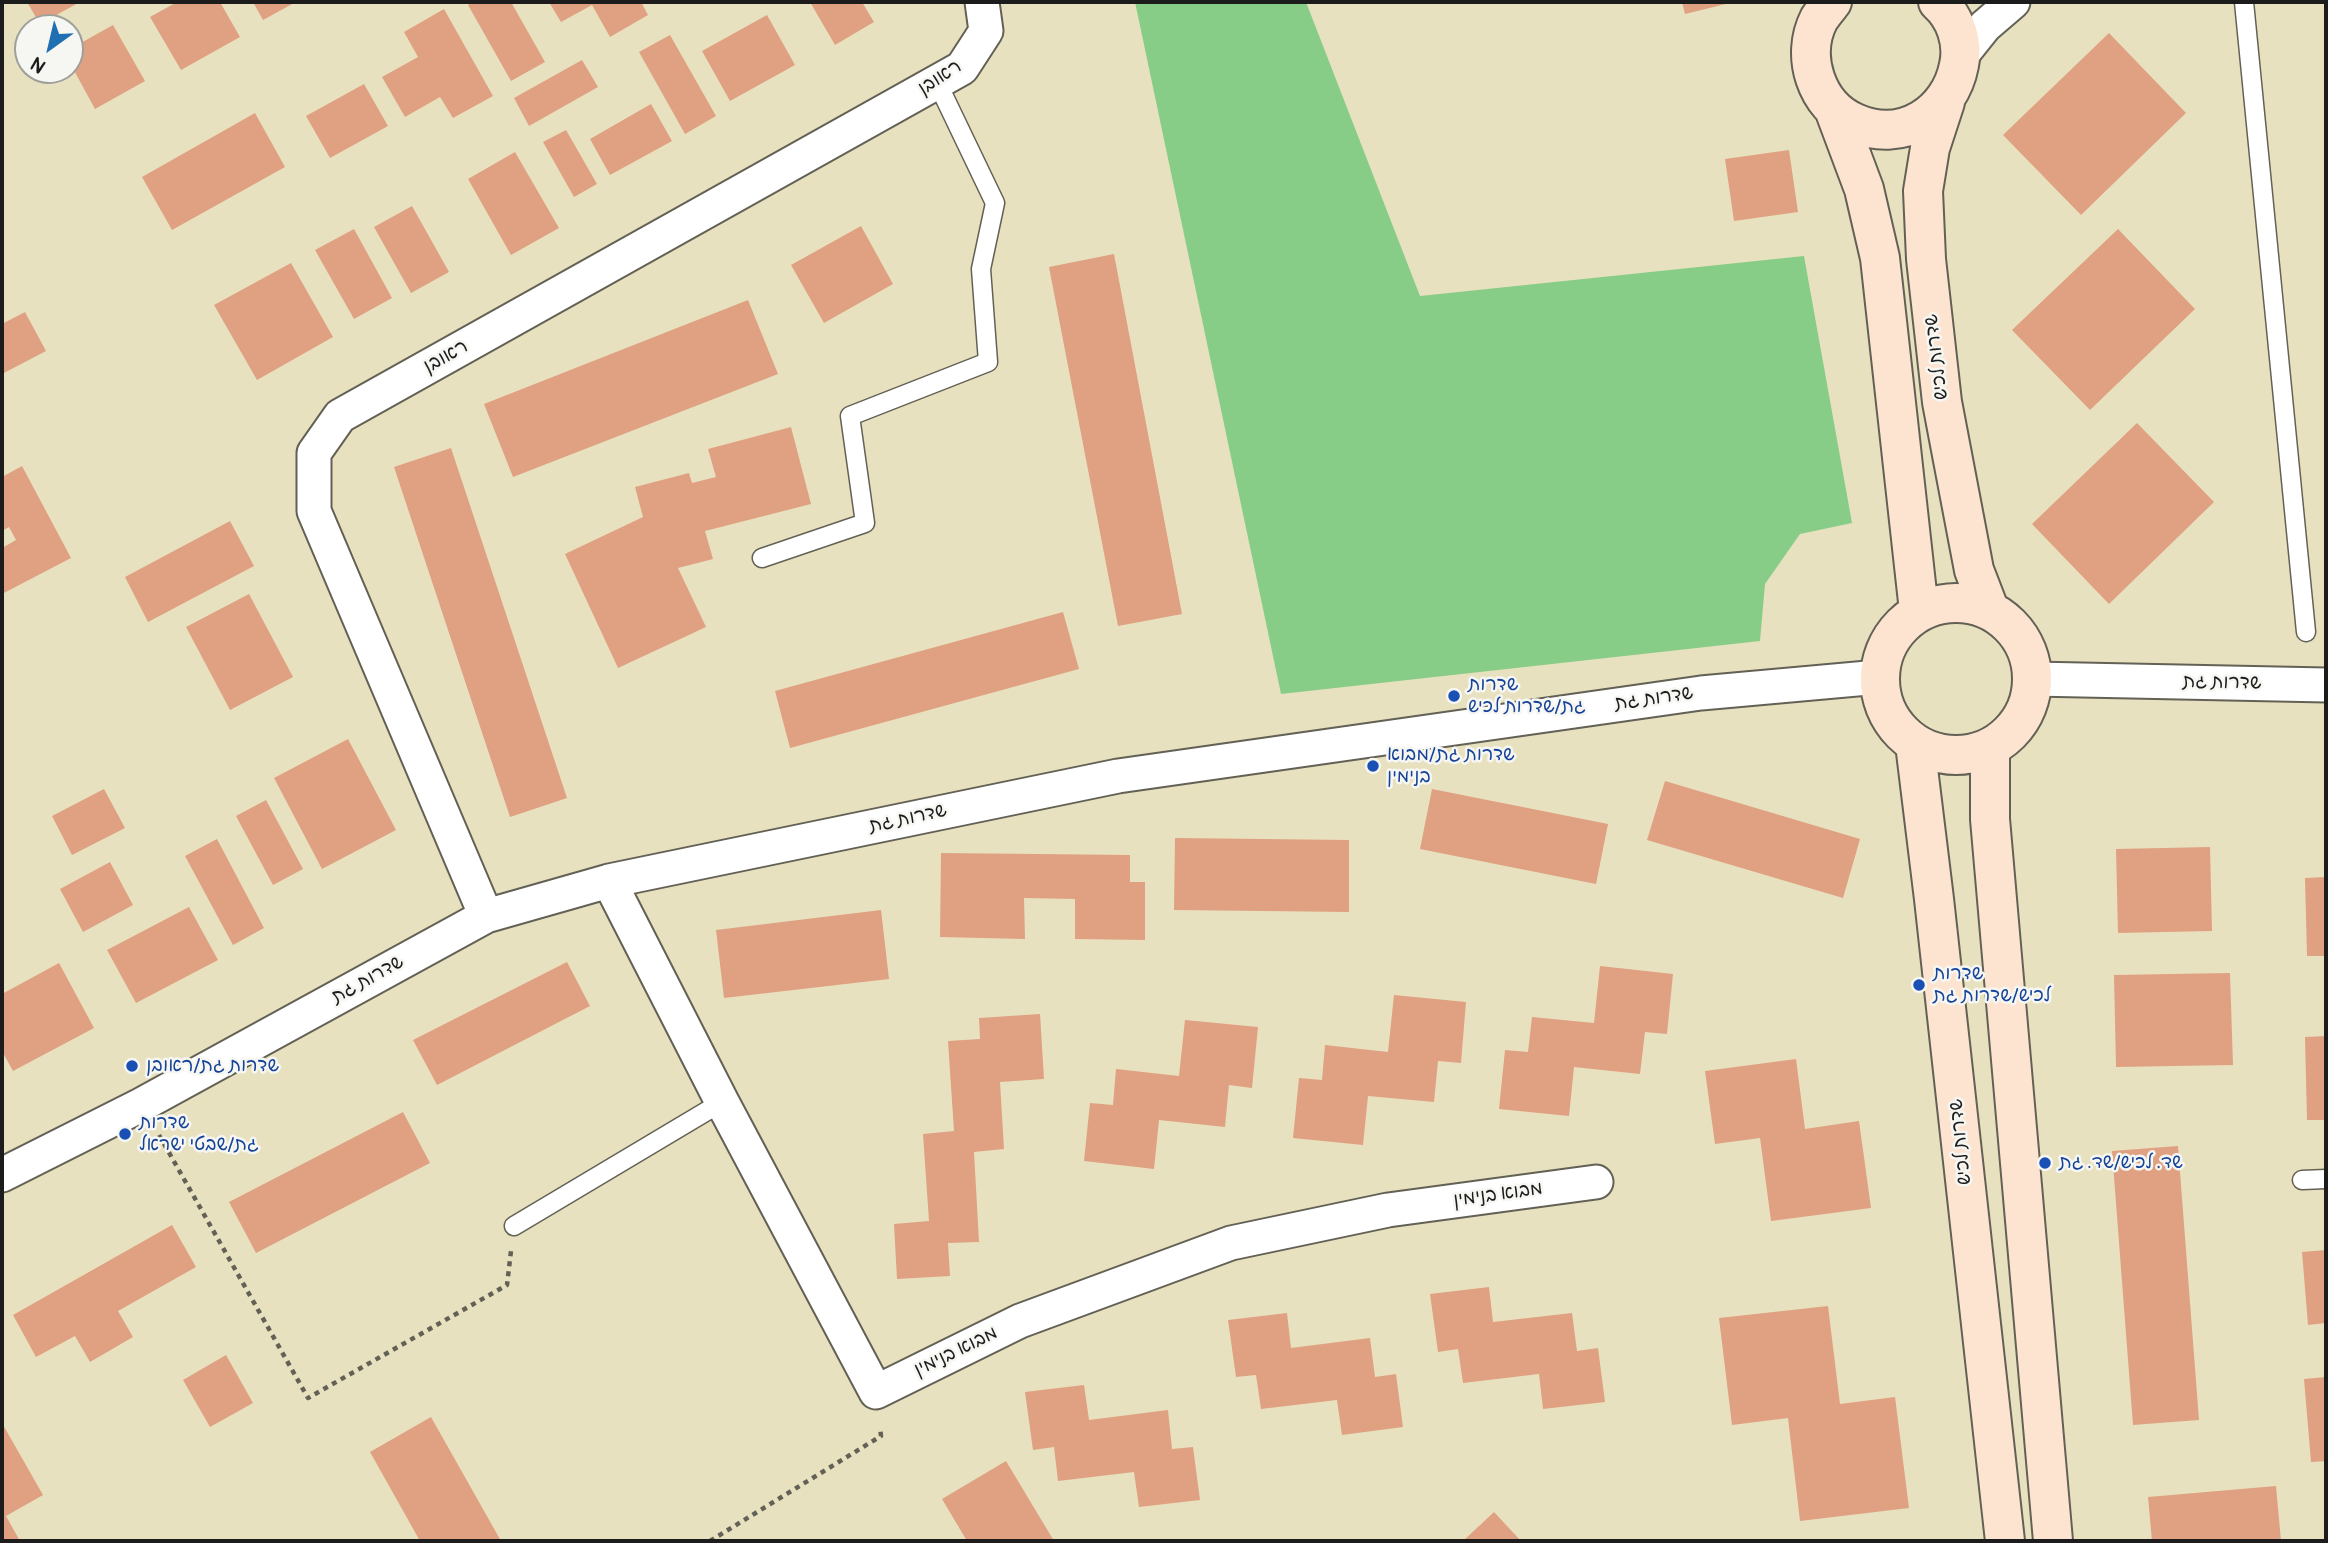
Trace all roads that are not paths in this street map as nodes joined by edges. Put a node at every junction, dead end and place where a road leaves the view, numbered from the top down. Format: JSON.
{"nodes":[{"id":1,"x":982,"y":2,"type":"edge"},
{"id":2,"x":1938,"y":2,"type":"edge"},
{"id":3,"x":2013,"y":2,"type":"edge"},
{"id":4,"x":2244,"y":2,"type":"edge"},
{"id":5,"x":1823,"y":7,"type":"edge"},
{"id":6,"x":1961,"y":56,"type":"junction"},
{"id":7,"x":937,"y":82,"type":"junction"},
{"id":8,"x":1945,"y":102,"type":"junction"},
{"id":9,"x":1834,"y":109,"type":"junction"},
{"id":10,"x":761,"y":558,"type":"dead end"},
{"id":11,"x":1989,"y":609,"type":"junction"},
{"id":12,"x":1919,"y":611,"type":"junction"},
{"id":13,"x":2306,"y":632,"type":"dead end"},
{"id":14,"x":1879,"y":677,"type":"junction"},
{"id":15,"x":2033,"y":678,"type":"junction"},
{"id":16,"x":2326,"y":685,"type":"edge"},
{"id":17,"x":1915,"y":744,"type":"junction"},
{"id":18,"x":1990,"y":748,"type":"junction"},
{"id":19,"x":609,"y":881,"type":"junction"},
{"id":20,"x":486,"y":916,"type":"junction"},
{"id":21,"x":722,"y":1102,"type":"junction"},
{"id":22,"x":2,"y":1175,"type":"edge"},
{"id":23,"x":2326,"y":1179,"type":"edge"},
{"id":24,"x":2302,"y":1180,"type":"dead end"},
{"id":25,"x":1595,"y":1182,"type":"dead end"},
{"id":26,"x":514,"y":1226,"type":"road end"},
{"id":27,"x":2005,"y":1541,"type":"edge"},
{"id":28,"x":2053,"y":1541,"type":"edge"}],
"edges":[{"from":1,"to":7,"type":"street","name":"ראובן"},
{"from":2,"to":6,"type":"main road"},
{"from":3,"to":6,"type":"street"},
{"from":4,"to":13,"type":"lane"},
{"from":5,"to":9,"type":"main road"},
{"from":6,"to":8,"type":"main road","name":"שדרות לכיש"},
{"from":7,"to":10,"type":"lane"},
{"from":7,"to":20,"type":"street","name":"ראובן"},
{"from":8,"to":9,"type":"main road"},
{"from":8,"to":11,"type":"main road","name":"שדרות לכיש"},
{"from":9,"to":12,"type":"main road"},
{"from":11,"to":12,"type":"main road"},
{"from":11,"to":15,"type":"main road"},
{"from":12,"to":14,"type":"main road"},
{"from":14,"to":17,"type":"main road"},
{"from":14,"to":19,"type":"street","name":"שדרות גת"},
{"from":15,"to":16,"type":"street","name":"שדרות גת"},
{"from":15,"to":18,"type":"main road"},
{"from":17,"to":18,"type":"main road"},
{"from":17,"to":27,"type":"main road","name":"שדרות לכיש"},
{"from":18,"to":28,"type":"main road"},
{"from":19,"to":20,"type":"street","name":"שדרות גת"},
{"from":19,"to":21,"type":"street"},
{"from":20,"to":22,"type":"street","name":"שדרות גת"},
{"from":21,"to":25,"type":"street","name":"מבוא בנימין"},
{"from":21,"to":26,"type":"lane"},
{"from":23,"to":24,"type":"lane"}]}
